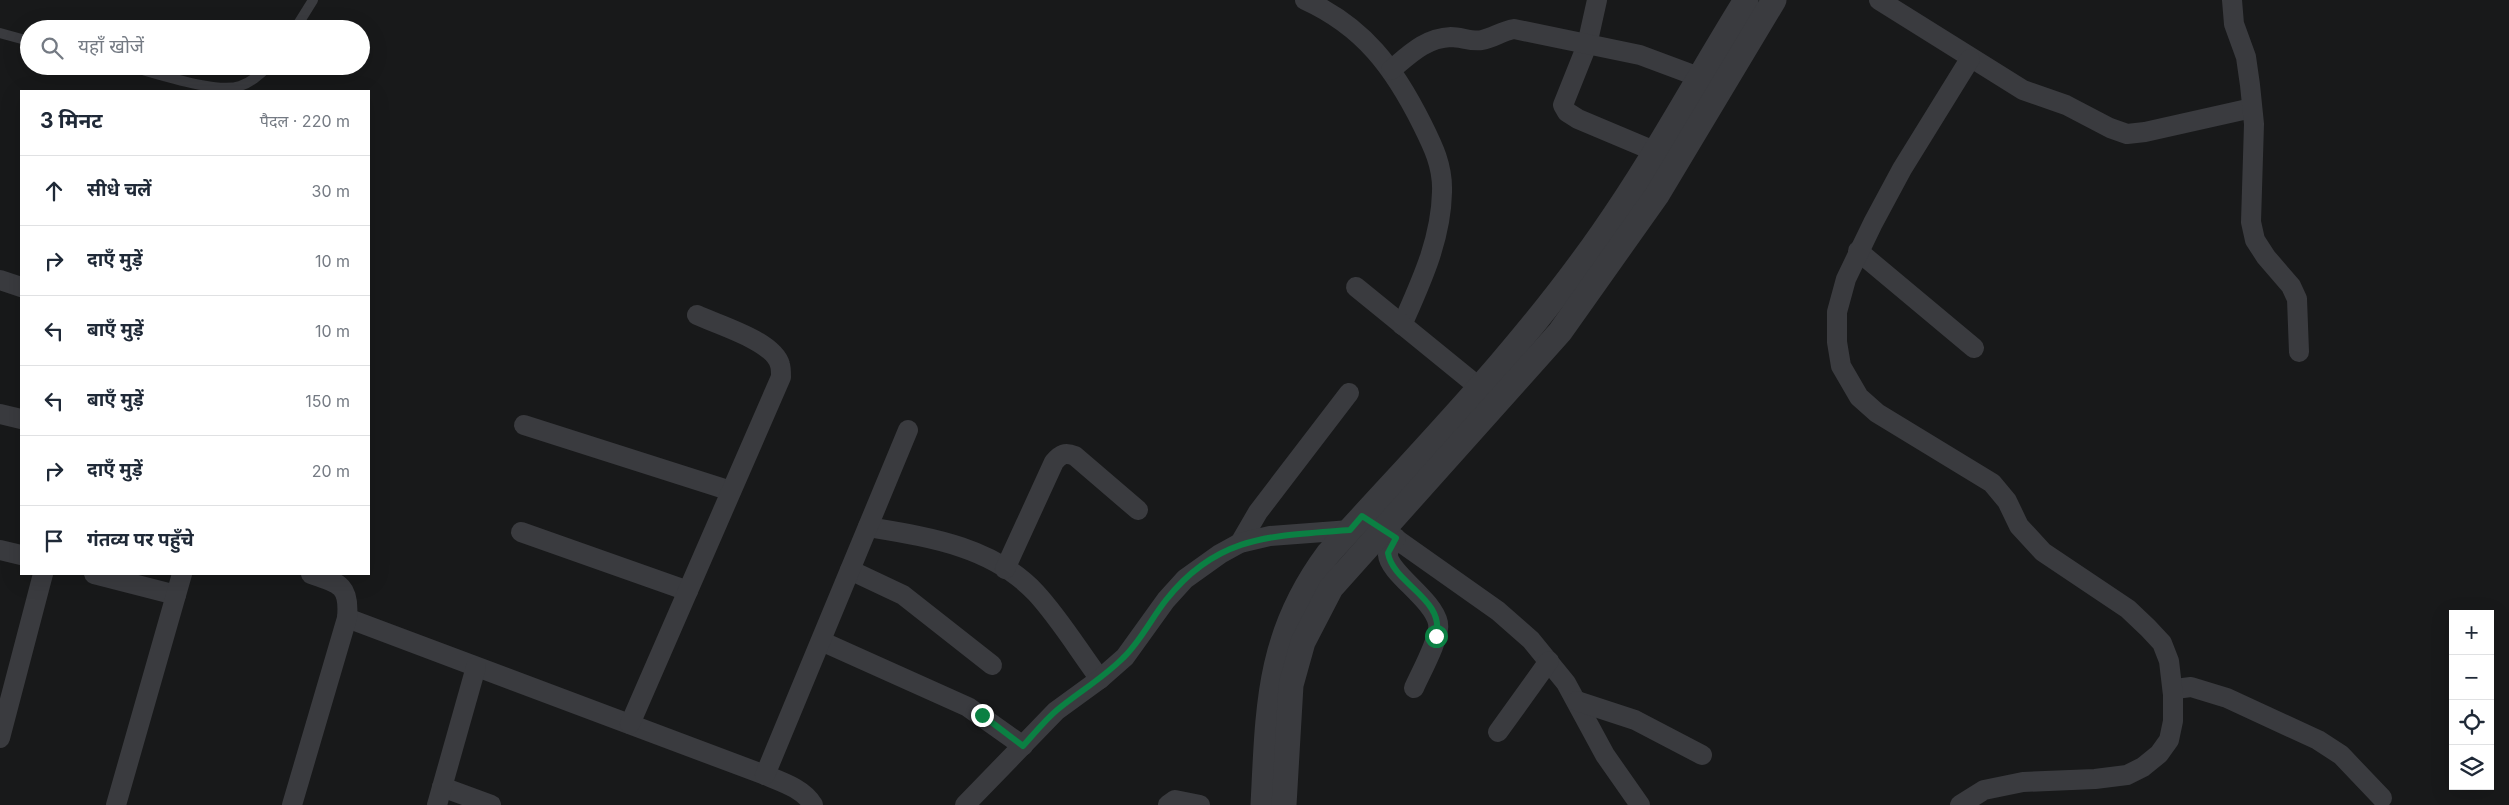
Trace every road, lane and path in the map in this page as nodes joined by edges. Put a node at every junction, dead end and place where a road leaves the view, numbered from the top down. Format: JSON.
{"nodes":[{"id":1,"x":313,"y":0,"type":"edge"},
{"id":2,"x":1305,"y":0,"type":"edge"},
{"id":3,"x":1597,"y":0,"type":"edge"},
{"id":4,"x":1746,"y":0,"type":"edge"},
{"id":5,"x":1774,"y":0,"type":"edge"},
{"id":6,"x":1879,"y":0,"type":"edge"},
{"id":7,"x":2232,"y":0,"type":"edge"},
{"id":8,"x":301,"y":20,"type":"edge"},
{"id":9,"x":0,"y":33,"type":"edge"},
{"id":10,"x":20,"y":39,"type":"edge"},
{"id":11,"x":1587,"y":45,"type":"junction"},
{"id":12,"x":1970,"y":59,"type":"junction"},
{"id":13,"x":1391,"y":70,"type":"junction"},
{"id":14,"x":164,"y":75,"type":"edge"},
{"id":15,"x":259,"y":75,"type":"edge"},
{"id":16,"x":1699,"y":77,"type":"junction"},
{"id":17,"x":2252,"y":108,"type":"junction"},
{"id":18,"x":1654,"y":151,"type":"junction"},
{"id":19,"x":1858,"y":251,"type":"junction"},
{"id":20,"x":0,"y":280,"type":"edge"},
{"id":21,"x":20,"y":286,"type":"edge"},
{"id":22,"x":1356,"y":287,"type":"dead end"},
{"id":23,"x":697,"y":316,"type":"dead end"},
{"id":24,"x":1402,"y":325,"type":"junction"},
{"id":25,"x":1974,"y":348,"type":"dead end"},
{"id":26,"x":2299,"y":352,"type":"dead end"},
{"id":27,"x":1480,"y":388,"type":"junction"},
{"id":28,"x":1349,"y":393,"type":"dead end"},
{"id":29,"x":0,"y":414,"type":"edge"},
{"id":30,"x":20,"y":420,"type":"edge"},
{"id":31,"x":524,"y":425,"type":"dead end"},
{"id":32,"x":908,"y":430,"type":"dead end"},
{"id":33,"x":731,"y":491,"type":"junction"},
{"id":34,"x":1138,"y":510,"type":"dead end"},
{"id":35,"x":1356,"y":523,"type":"junction"},
{"id":36,"x":868,"y":527,"type":"junction"},
{"id":37,"x":521,"y":532,"type":"dead end"},
{"id":38,"x":1390,"y":533,"type":"junction"},
{"id":39,"x":1240,"y":543,"type":"junction"},
{"id":40,"x":0,"y":550,"type":"edge"},
{"id":41,"x":20,"y":555,"type":"edge"},
{"id":42,"x":1005,"y":569,"type":"junction"},
{"id":43,"x":850,"y":570,"type":"junction"},
{"id":44,"x":43,"y":575,"type":"edge"},
{"id":45,"x":98,"y":575,"type":"edge"},
{"id":46,"x":182,"y":575,"type":"edge"},
{"id":47,"x":314,"y":575,"type":"edge"},
{"id":48,"x":688,"y":592,"type":"junction"},
{"id":49,"x":176,"y":595,"type":"junction"},
{"id":50,"x":347,"y":618,"type":"junction"},
{"id":51,"x":821,"y":641,"type":"junction"},
{"id":52,"x":1549,"y":661,"type":"junction"},
{"id":53,"x":992,"y":665,"type":"dead end"},
{"id":54,"x":476,"y":667,"type":"junction"},
{"id":55,"x":1100,"y":680,"type":"junction"},
{"id":56,"x":1414,"y":688,"type":"dead end"},
{"id":57,"x":2173,"y":695,"type":"junction"},
{"id":58,"x":1577,"y":701,"type":"junction"},
{"id":59,"x":630,"y":724,"type":"junction"},
{"id":60,"x":1498,"y":732,"type":"dead end"},
{"id":61,"x":0,"y":738,"type":"edge"},
{"id":62,"x":1023,"y":746,"type":"junction"},
{"id":63,"x":1702,"y":755,"type":"dead end"},
{"id":64,"x":765,"y":775,"type":"junction"},
{"id":65,"x":440,"y":796,"type":"edge"},
{"id":66,"x":2382,"y":798,"type":"dead end"},
{"id":67,"x":116,"y":805,"type":"edge"},
{"id":68,"x":292,"y":805,"type":"edge"},
{"id":69,"x":491,"y":805,"type":"edge"},
{"id":70,"x":814,"y":805,"type":"edge"},
{"id":71,"x":965,"y":805,"type":"edge"},
{"id":72,"x":1168,"y":805,"type":"edge"},
{"id":73,"x":1200,"y":805,"type":"edge"},
{"id":74,"x":1263,"y":805,"type":"edge"},
{"id":75,"x":1284,"y":805,"type":"edge"},
{"id":76,"x":1640,"y":805,"type":"edge"},
{"id":77,"x":1960,"y":805,"type":"edge"}],
"edges":[{"from":1,"to":8,"type":"lane"},
{"from":2,"to":13,"type":"street"},
{"from":3,"to":11,"type":"street"},
{"from":4,"to":16,"type":"street"},
{"from":5,"to":38,"type":"street"},
{"from":6,"to":12,"type":"street"},
{"from":7,"to":17,"type":"street"},
{"from":9,"to":10,"type":"lane"},
{"from":11,"to":13,"type":"street"},
{"from":11,"to":16,"type":"street"},
{"from":11,"to":18,"type":"street"},
{"from":12,"to":17,"type":"street"},
{"from":12,"to":19,"type":"street"},
{"from":13,"to":24,"type":"street"},
{"from":14,"to":15,"type":"lane"},
{"from":16,"to":18,"type":"street"},
{"from":17,"to":26,"type":"street"},
{"from":18,"to":27,"type":"street"},
{"from":19,"to":25,"type":"street"},
{"from":19,"to":57,"type":"street"},
{"from":20,"to":21,"type":"street"},
{"from":22,"to":24,"type":"street"},
{"from":23,"to":33,"type":"street"},
{"from":24,"to":27,"type":"street"},
{"from":27,"to":35,"type":"street"},
{"from":28,"to":39,"type":"street"},
{"from":29,"to":30,"type":"street"},
{"from":31,"to":33,"type":"street"},
{"from":32,"to":36,"type":"street"},
{"from":33,"to":48,"type":"street"},
{"from":34,"to":42,"type":"street"},
{"from":35,"to":38,"type":"street"},
{"from":35,"to":39,"type":"street"},
{"from":35,"to":74,"type":"street"},
{"from":36,"to":42,"type":"street"},
{"from":36,"to":43,"type":"street"},
{"from":37,"to":48,"type":"street"},
{"from":38,"to":52,"type":"street"},
{"from":38,"to":56,"type":"street"},
{"from":38,"to":75,"type":"street"},
{"from":39,"to":55,"type":"street"},
{"from":40,"to":41,"type":"street"},
{"from":42,"to":55,"type":"street"},
{"from":43,"to":51,"type":"street"},
{"from":43,"to":53,"type":"street"},
{"from":44,"to":61,"type":"street"},
{"from":45,"to":49,"type":"street"},
{"from":46,"to":49,"type":"street"},
{"from":47,"to":50,"type":"street"},
{"from":48,"to":59,"type":"street"},
{"from":49,"to":67,"type":"street"},
{"from":50,"to":54,"type":"street"},
{"from":50,"to":68,"type":"street"},
{"from":51,"to":62,"type":"street"},
{"from":51,"to":64,"type":"street"},
{"from":52,"to":58,"type":"street"},
{"from":52,"to":60,"type":"street"},
{"from":54,"to":59,"type":"street"},
{"from":54,"to":65,"type":"street"},
{"from":55,"to":62,"type":"street"},
{"from":57,"to":66,"type":"street"},
{"from":57,"to":77,"type":"street"},
{"from":58,"to":63,"type":"street"},
{"from":58,"to":76,"type":"street"},
{"from":59,"to":64,"type":"street"},
{"from":62,"to":71,"type":"street"},
{"from":64,"to":70,"type":"street"},
{"from":65,"to":69,"type":"street"},
{"from":72,"to":73,"type":"street"}]}
